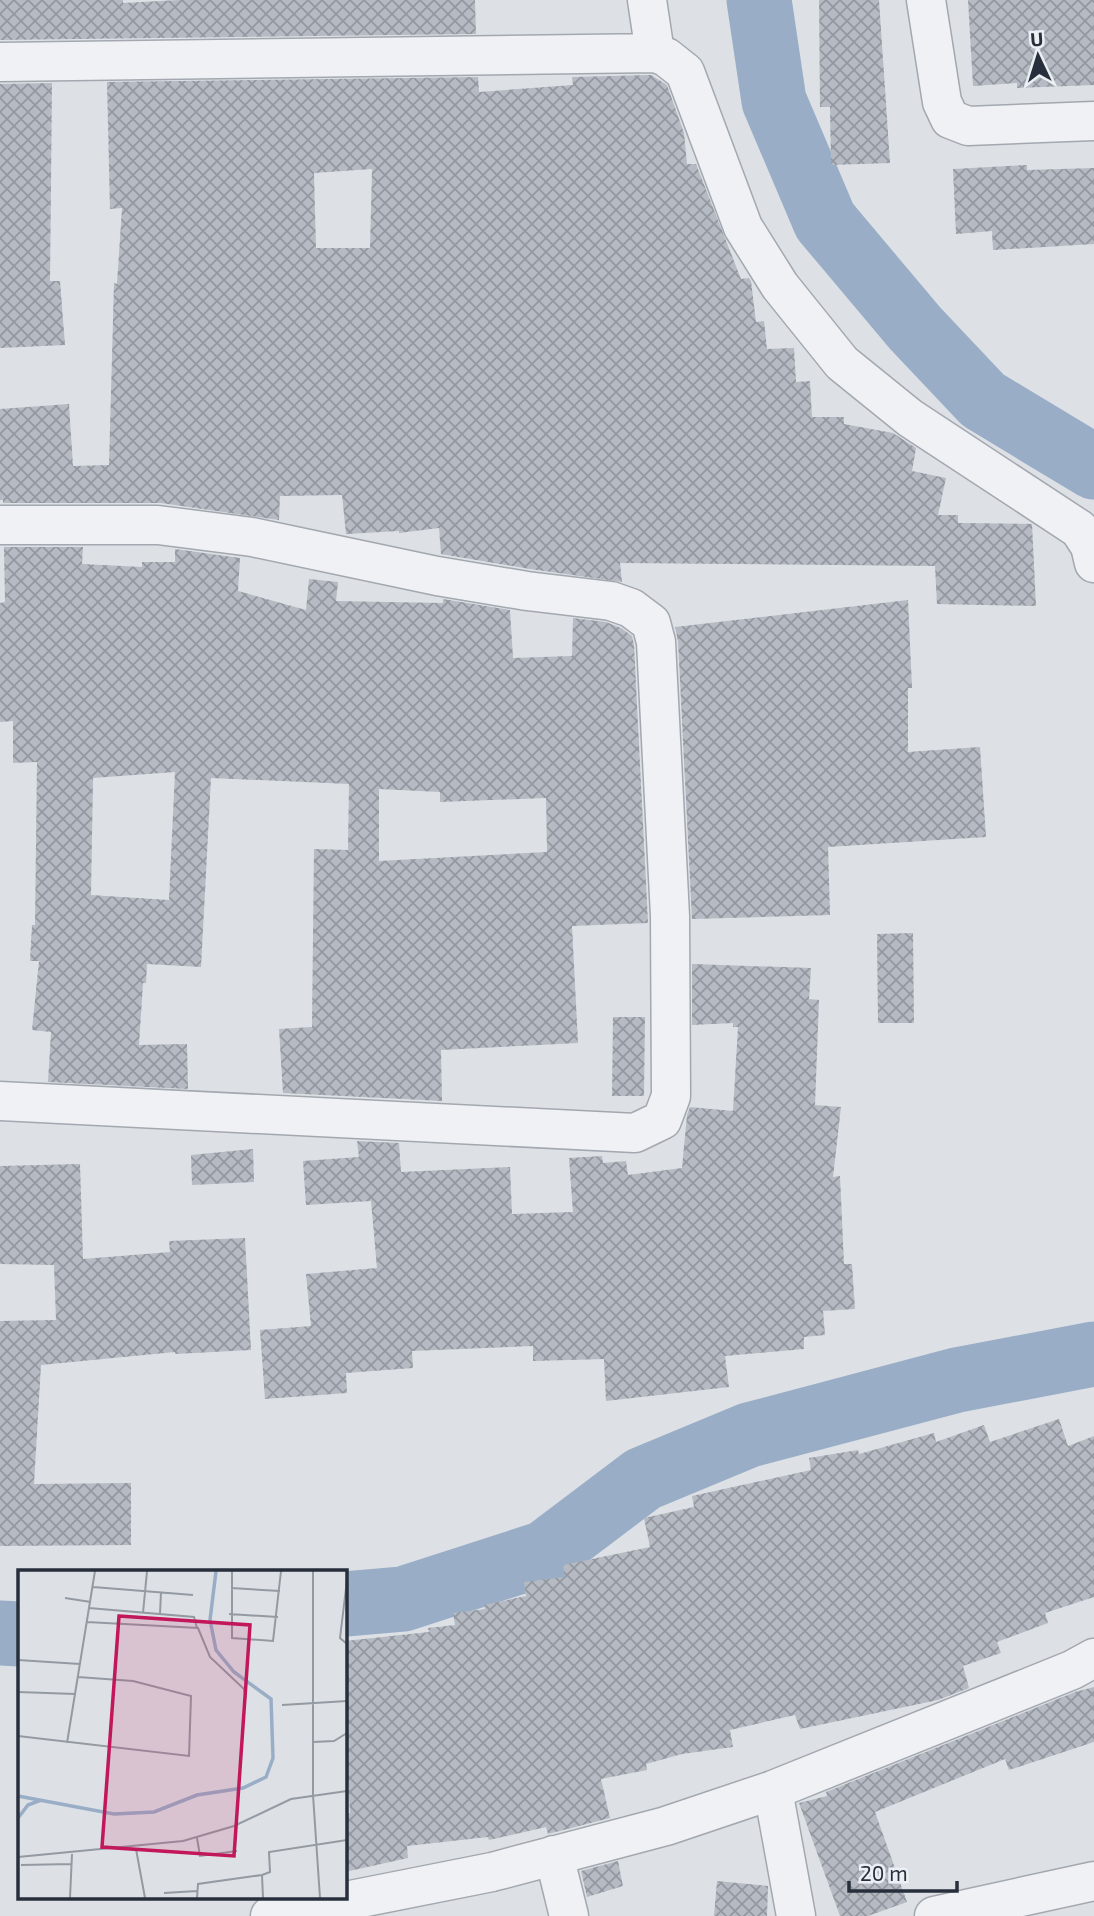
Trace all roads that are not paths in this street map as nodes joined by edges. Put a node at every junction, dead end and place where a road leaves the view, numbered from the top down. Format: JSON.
{"nodes":[{"id":1,"x":647,"y":0,"type":"edge"},
{"id":2,"x":926,"y":0,"type":"edge"},
{"id":3,"x":655,"y":53,"type":"junction"},
{"id":4,"x":0,"y":62,"type":"edge"},
{"id":5,"x":1094,"y":121,"type":"edge"},
{"id":6,"x":0,"y":525,"type":"edge"},
{"id":7,"x":1094,"y":564,"type":"edge"},
{"id":8,"x":0,"y":1101,"type":"edge"},
{"id":9,"x":1094,"y":1658,"type":"edge"},
{"id":10,"x":773,"y":1790,"type":"junction"},
{"id":11,"x":554,"y":1855,"type":"junction"},
{"id":12,"x":1094,"y":1881,"type":"edge"},
{"id":13,"x":277,"y":1915,"type":"edge"},
{"id":14,"x":569,"y":1916,"type":"edge"},
{"id":15,"x":796,"y":1916,"type":"edge"},
{"id":16,"x":934,"y":1916,"type":"edge"}],
"edges":[{"from":1,"to":3,"type":"street"},
{"from":2,"to":5,"type":"street"},
{"from":3,"to":4,"type":"street"},
{"from":3,"to":7,"type":"street"},
{"from":6,"to":8,"type":"street"},
{"from":9,"to":10,"type":"street"},
{"from":10,"to":11,"type":"street"},
{"from":10,"to":15,"type":"street"},
{"from":11,"to":13,"type":"street"},
{"from":11,"to":14,"type":"street"},
{"from":12,"to":16,"type":"street"}]}
